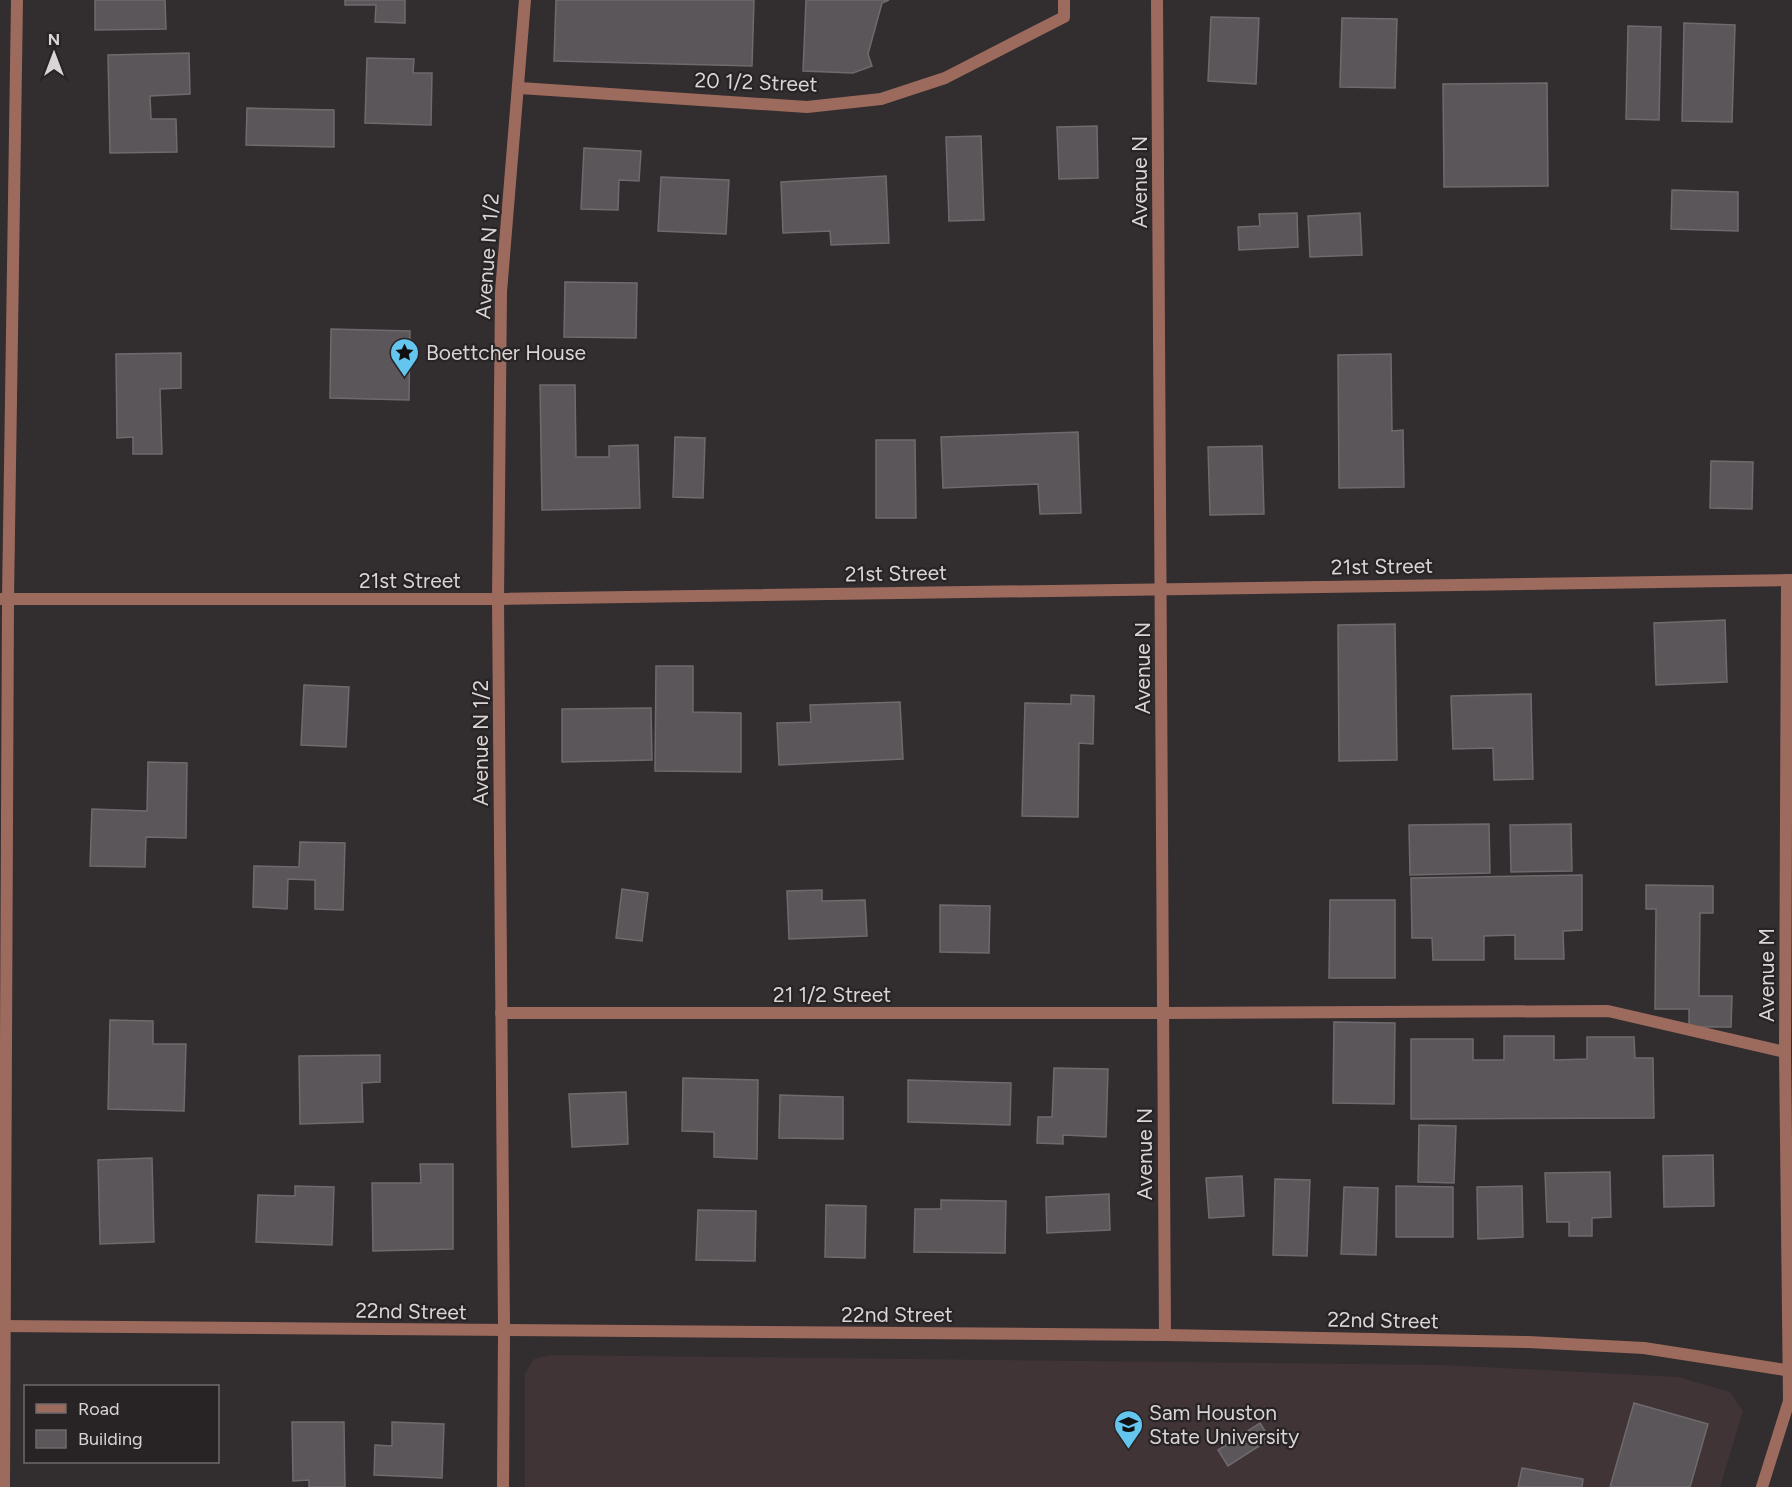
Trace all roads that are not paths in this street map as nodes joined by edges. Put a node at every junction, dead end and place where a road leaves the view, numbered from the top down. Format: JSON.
{"nodes":[{"id":1,"x":17,"y":0,"type":"edge"},
{"id":2,"x":525,"y":0,"type":"edge"},
{"id":3,"x":1064,"y":0,"type":"edge"},
{"id":4,"x":1157,"y":0,"type":"edge"},
{"id":5,"x":520,"y":88,"type":"junction"},
{"id":6,"x":1790,"y":580,"type":"edge"},
{"id":7,"x":1162,"y":588,"type":"junction"},
{"id":8,"x":4,"y":599,"type":"edge"},
{"id":9,"x":498,"y":599,"type":"junction"},
{"id":10,"x":501,"y":1013,"type":"junction"},
{"id":11,"x":1162,"y":1013,"type":"junction"},
{"id":12,"x":1785,"y":1052,"type":"junction"},
{"id":13,"x":2,"y":1326,"type":"edge"},
{"id":14,"x":504,"y":1331,"type":"junction"},
{"id":15,"x":1165,"y":1335,"type":"junction"},
{"id":16,"x":1791,"y":1371,"type":"edge"},
{"id":17,"x":4,"y":1487,"type":"edge"},
{"id":18,"x":503,"y":1487,"type":"edge"},
{"id":19,"x":1762,"y":1487,"type":"edge"}],
"edges":[{"from":1,"to":8,"type":"street"},
{"from":2,"to":5,"type":"street","name":"Avenue N 1/2"},
{"from":3,"to":5,"type":"street","name":"20 1/2 Street"},
{"from":4,"to":7,"type":"street","name":"Avenue N"},
{"from":5,"to":9,"type":"street","name":"Avenue N 1/2"},
{"from":6,"to":7,"type":"street","name":"21st Street"},
{"from":6,"to":12,"type":"street","name":"Avenue M"},
{"from":7,"to":9,"type":"street","name":"21st Street"},
{"from":7,"to":11,"type":"street","name":"Avenue N"},
{"from":8,"to":9,"type":"street","name":"21st Street"},
{"from":8,"to":13,"type":"street"},
{"from":9,"to":10,"type":"street","name":"Avenue N 1/2"},
{"from":10,"to":11,"type":"street","name":"21 1/2 Street"},
{"from":10,"to":14,"type":"street","name":"Avenue N 1/2"},
{"from":11,"to":12,"type":"street","name":"21 1/2 Street"},
{"from":11,"to":15,"type":"street","name":"Avenue N"},
{"from":12,"to":16,"type":"street","name":"Avenue M"},
{"from":13,"to":14,"type":"street","name":"22nd Street"},
{"from":13,"to":17,"type":"street"},
{"from":14,"to":15,"type":"street","name":"22nd Street"},
{"from":14,"to":18,"type":"street","name":"Avenue N 1/2"},
{"from":15,"to":16,"type":"street","name":"22nd Street"},
{"from":16,"to":19,"type":"street","name":"Avenue M"}]}
